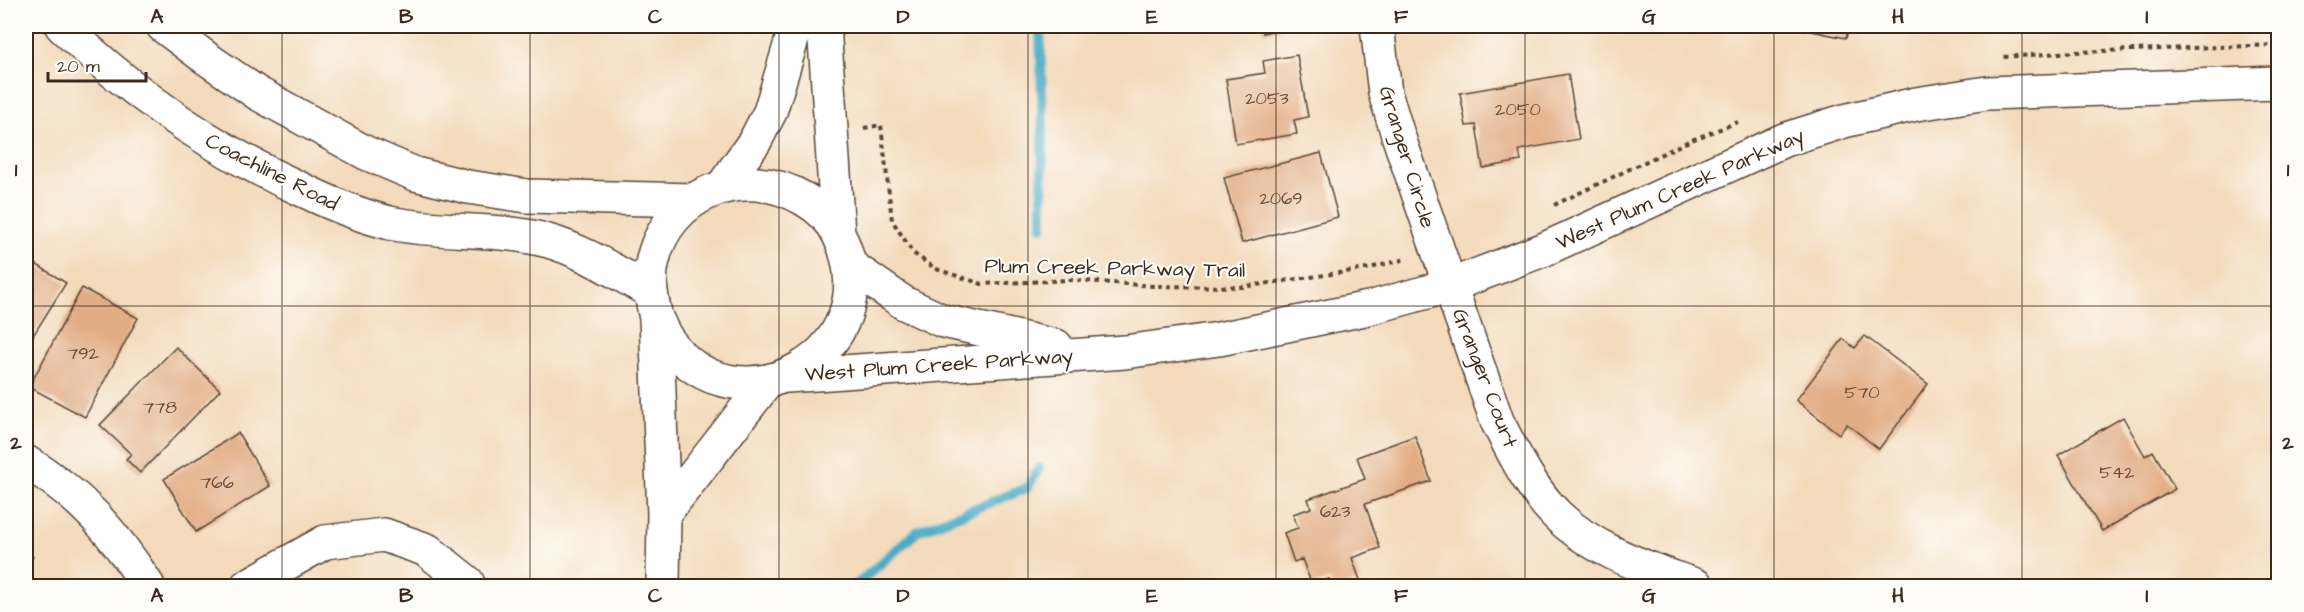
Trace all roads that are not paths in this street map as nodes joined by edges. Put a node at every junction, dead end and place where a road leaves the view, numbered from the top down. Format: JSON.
{"nodes":[{"id":1,"x":62,"y":26,"type":"edge"},
{"id":2,"x":163,"y":26,"type":"edge"},
{"id":3,"x":796,"y":26,"type":"edge"},
{"id":4,"x":824,"y":26,"type":"edge"},
{"id":5,"x":1377,"y":26,"type":"edge"},
{"id":6,"x":2278,"y":83,"type":"edge"},
{"id":7,"x":723,"y":186,"type":"junction"},
{"id":8,"x":694,"y":200,"type":"junction"},
{"id":9,"x":838,"y":233,"type":"junction"},
{"id":10,"x":849,"y":265,"type":"junction"},
{"id":11,"x":1449,"y":286,"type":"junction"},
{"id":12,"x":653,"y":305,"type":"junction"},
{"id":13,"x":1090,"y":354,"type":"junction"},
{"id":14,"x":777,"y":379,"type":"junction"},
{"id":15,"x":26,"y":462,"type":"edge"},
{"id":16,"x":664,"y":514,"type":"junction"},
{"id":17,"x":148,"y":586,"type":"edge"},
{"id":18,"x":247,"y":586,"type":"edge"},
{"id":19,"x":468,"y":586,"type":"edge"},
{"id":20,"x":663,"y":586,"type":"edge"},
{"id":21,"x":1697,"y":586,"type":"edge"}],
"edges":[{"from":1,"to":12,"type":"main road","name":"Coachline Road"},
{"from":2,"to":8,"type":"main road"},
{"from":3,"to":7,"type":"main road"},
{"from":4,"to":9,"type":"main road"},
{"from":5,"to":11,"type":"main road","name":"Granger Circle"},
{"from":6,"to":11,"type":"main road","name":"West Plum Creek Parkway"},
{"from":7,"to":8,"type":"main road"},
{"from":7,"to":9,"type":"main road"},
{"from":8,"to":12,"type":"main road"},
{"from":9,"to":10,"type":"main road"},
{"from":10,"to":13,"type":"main road","name":"West Plum Creek Parkway"},
{"from":10,"to":14,"type":"main road"},
{"from":11,"to":13,"type":"main road","name":"West Plum Creek Parkway"},
{"from":11,"to":21,"type":"main road","name":"Granger Court"},
{"from":12,"to":14,"type":"main road"},
{"from":12,"to":16,"type":"main road"},
{"from":13,"to":14,"type":"main road","name":"West Plum Creek Parkway"},
{"from":14,"to":16,"type":"main road"},
{"from":15,"to":17,"type":"main road"},
{"from":16,"to":20,"type":"main road"},
{"from":18,"to":19,"type":"main road"}]}
